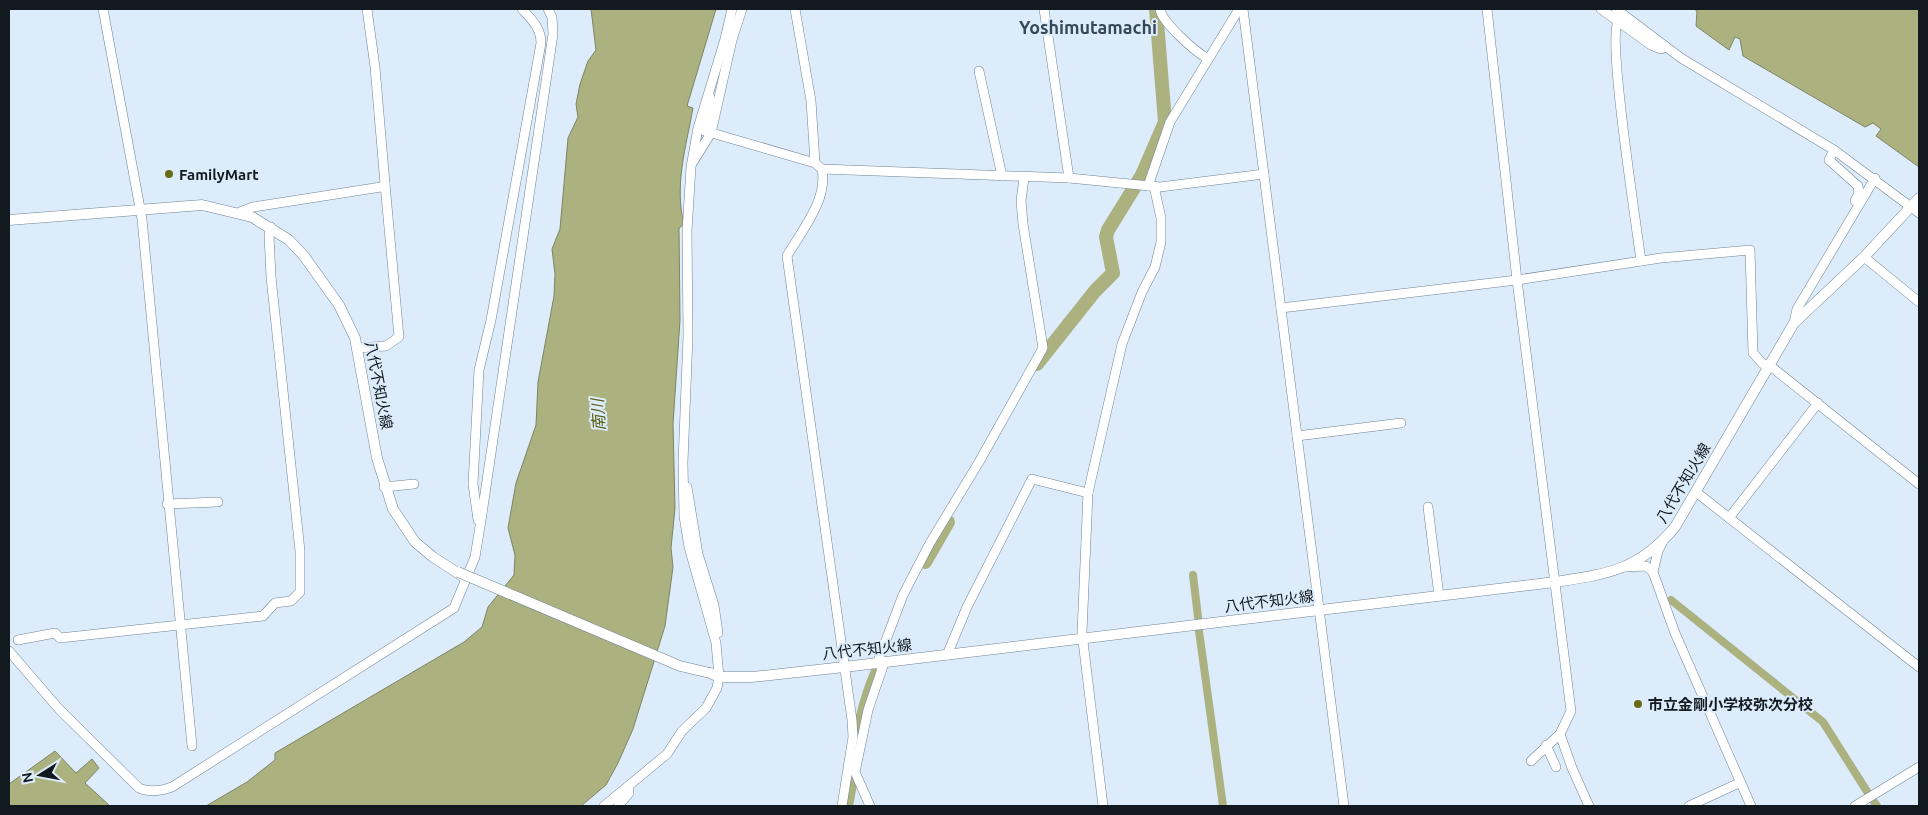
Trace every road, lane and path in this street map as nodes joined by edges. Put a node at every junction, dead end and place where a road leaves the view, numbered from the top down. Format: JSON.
{"nodes":[{"id":1,"x":103,"y":9,"type":"edge"},
{"id":2,"x":367,"y":9,"type":"edge"},
{"id":3,"x":522,"y":9,"type":"edge"},
{"id":4,"x":548,"y":9,"type":"edge"},
{"id":5,"x":732,"y":9,"type":"edge"},
{"id":6,"x":742,"y":9,"type":"edge"},
{"id":7,"x":795,"y":9,"type":"edge"},
{"id":8,"x":1044,"y":9,"type":"edge"},
{"id":9,"x":1160,"y":9,"type":"edge"},
{"id":10,"x":1240,"y":9,"type":"edge"},
{"id":11,"x":1243,"y":9,"type":"edge"},
{"id":12,"x":1487,"y":9,"type":"edge"},
{"id":13,"x":1601,"y":9,"type":"edge"},
{"id":14,"x":1616,"y":9,"type":"edge"},
{"id":15,"x":1618,"y":22,"type":"junction"},
{"id":16,"x":1665,"y":47,"type":"junction"},
{"id":17,"x":1208,"y":59,"type":"junction"},
{"id":18,"x":979,"y":71,"type":"dead end"},
{"id":19,"x":709,"y":90,"type":"junction"},
{"id":20,"x":711,"y":133,"type":"junction"},
{"id":21,"x":1834,"y":150,"type":"junction"},
{"id":22,"x":818,"y":166,"type":"junction"},
{"id":23,"x":691,"y":167,"type":"junction"},
{"id":24,"x":1264,"y":174,"type":"junction"},
{"id":25,"x":1002,"y":176,"type":"junction"},
{"id":26,"x":1024,"y":178,"type":"junction"},
{"id":27,"x":1068,"y":178,"type":"junction"},
{"id":28,"x":1875,"y":178,"type":"junction"},
{"id":29,"x":385,"y":184,"type":"junction"},
{"id":30,"x":1148,"y":186,"type":"junction"},
{"id":31,"x":1919,"y":198,"type":"edge"},
{"id":32,"x":139,"y":208,"type":"junction"},
{"id":33,"x":1915,"y":210,"type":"edge"},
{"id":34,"x":240,"y":212,"type":"junction"},
{"id":35,"x":9,"y":220,"type":"edge"},
{"id":36,"x":271,"y":227,"type":"junction"},
{"id":37,"x":1839,"y":238,"type":"junction"},
{"id":38,"x":1864,"y":257,"type":"junction"},
{"id":39,"x":1641,"y":261,"type":"junction"},
{"id":40,"x":1517,"y":280,"type":"junction"},
{"id":41,"x":1919,"y":302,"type":"edge"},
{"id":42,"x":1281,"y":308,"type":"junction"},
{"id":43,"x":1794,"y":323,"type":"junction"},
{"id":44,"x":358,"y":348,"type":"junction"},
{"id":45,"x":1769,"y":365,"type":"junction"},
{"id":46,"x":1818,"y":403,"type":"junction"},
{"id":47,"x":1401,"y":423,"type":"dead end"},
{"id":48,"x":1297,"y":436,"type":"junction"},
{"id":49,"x":414,"y":484,"type":"dead end"},
{"id":50,"x":1919,"y":484,"type":"edge"},
{"id":51,"x":384,"y":487,"type":"junction"},
{"id":52,"x":1696,"y":492,"type":"junction"},
{"id":53,"x":1088,"y":493,"type":"junction"},
{"id":54,"x":218,"y":502,"type":"dead end"},
{"id":55,"x":167,"y":504,"type":"junction"},
{"id":56,"x":1428,"y":506,"type":"dead end"},
{"id":57,"x":1729,"y":518,"type":"junction"},
{"id":58,"x":480,"y":528,"type":"junction"},
{"id":59,"x":1663,"y":541,"type":"junction"},
{"id":60,"x":1624,"y":567,"type":"junction"},
{"id":61,"x":1653,"y":572,"type":"junction"},
{"id":62,"x":462,"y":575,"type":"junction"},
{"id":63,"x":1555,"y":582,"type":"junction"},
{"id":64,"x":1439,"y":596,"type":"junction"},
{"id":65,"x":1319,"y":610,"type":"junction"},
{"id":66,"x":179,"y":624,"type":"junction"},
{"id":67,"x":1082,"y":639,"type":"junction"},
{"id":68,"x":18,"y":640,"type":"dead end"},
{"id":69,"x":9,"y":651,"type":"edge"},
{"id":70,"x":947,"y":655,"type":"junction"},
{"id":71,"x":881,"y":663,"type":"junction"},
{"id":72,"x":844,"y":667,"type":"junction"},
{"id":73,"x":1919,"y":667,"type":"edge"},
{"id":74,"x":714,"y":675,"type":"junction"},
{"id":75,"x":1560,"y":734,"type":"junction"},
{"id":76,"x":1546,"y":745,"type":"junction"},
{"id":77,"x":192,"y":746,"type":"dead end"},
{"id":78,"x":1531,"y":761,"type":"dead end"},
{"id":79,"x":1556,"y":767,"type":"dead end"},
{"id":80,"x":1919,"y":767,"type":"edge"},
{"id":81,"x":1739,"y":783,"type":"junction"},
{"id":82,"x":628,"y":787,"type":"junction"},
{"id":83,"x":604,"y":806,"type":"edge"},
{"id":84,"x":618,"y":806,"type":"edge"},
{"id":85,"x":842,"y":806,"type":"edge"},
{"id":86,"x":870,"y":806,"type":"edge"},
{"id":87,"x":1103,"y":806,"type":"edge"},
{"id":88,"x":1344,"y":806,"type":"edge"},
{"id":89,"x":1589,"y":806,"type":"edge"},
{"id":90,"x":1689,"y":806,"type":"edge"},
{"id":91,"x":1750,"y":806,"type":"edge"},
{"id":92,"x":1854,"y":806,"type":"edge"}],
"edges":[{"from":1,"to":32,"type":"street"},
{"from":2,"to":29,"type":"street"},
{"from":3,"to":58,"type":"street"},
{"from":4,"to":58,"type":"street"},
{"from":5,"to":19,"type":"street"},
{"from":6,"to":20,"type":"street"},
{"from":7,"to":22,"type":"street"},
{"from":8,"to":27,"type":"street"},
{"from":9,"to":17,"type":"street"},
{"from":10,"to":17,"type":"street"},
{"from":11,"to":24,"type":"street"},
{"from":12,"to":40,"type":"street"},
{"from":13,"to":15,"type":"street"},
{"from":14,"to":16,"type":"street"},
{"from":15,"to":16,"type":"street"},
{"from":15,"to":39,"type":"street"},
{"from":16,"to":21,"type":"street"},
{"from":17,"to":30,"type":"street"},
{"from":18,"to":25,"type":"street"},
{"from":19,"to":20,"type":"street"},
{"from":19,"to":23,"type":"street"},
{"from":20,"to":22,"type":"street"},
{"from":20,"to":23,"type":"street"},
{"from":21,"to":28,"type":"street"},
{"from":21,"to":37,"type":"street"},
{"from":22,"to":25,"type":"street"},
{"from":22,"to":72,"type":"street"},
{"from":23,"to":74,"type":"street"},
{"from":24,"to":30,"type":"street"},
{"from":24,"to":42,"type":"street"},
{"from":25,"to":26,"type":"street"},
{"from":26,"to":27,"type":"street"},
{"from":26,"to":71,"type":"street"},
{"from":27,"to":30,"type":"street"},
{"from":28,"to":33,"type":"street"},
{"from":28,"to":37,"type":"street"},
{"from":29,"to":34,"type":"street"},
{"from":29,"to":44,"type":"street"},
{"from":30,"to":53,"type":"street"},
{"from":31,"to":33,"type":"main road","name":"八代不知火線"},
{"from":32,"to":34,"type":"main road","name":"八代不知火線"},
{"from":32,"to":35,"type":"main road","name":"八代不知火線"},
{"from":32,"to":55,"type":"street"},
{"from":33,"to":38,"type":"main road","name":"八代不知火線"},
{"from":34,"to":36,"type":"main road","name":"八代不知火線"},
{"from":36,"to":44,"type":"main road","name":"八代不知火線"},
{"from":36,"to":66,"type":"street"},
{"from":37,"to":43,"type":"street"},
{"from":38,"to":41,"type":"street"},
{"from":38,"to":43,"type":"main road","name":"八代不知火線"},
{"from":39,"to":40,"type":"street"},
{"from":39,"to":45,"type":"street"},
{"from":40,"to":42,"type":"street"},
{"from":40,"to":63,"type":"street"},
{"from":42,"to":48,"type":"street"},
{"from":43,"to":45,"type":"main road","name":"八代不知火線"},
{"from":44,"to":51,"type":"main road","name":"八代不知火線"},
{"from":45,"to":46,"type":"street"},
{"from":45,"to":52,"type":"main road","name":"八代不知火線"},
{"from":46,"to":50,"type":"street"},
{"from":46,"to":57,"type":"street"},
{"from":47,"to":48,"type":"street"},
{"from":48,"to":65,"type":"street"},
{"from":49,"to":51,"type":"street"},
{"from":51,"to":62,"type":"main road","name":"八代不知火線"},
{"from":52,"to":57,"type":"street"},
{"from":52,"to":59,"type":"main road","name":"八代不知火線"},
{"from":53,"to":67,"type":"street"},
{"from":53,"to":70,"type":"street"},
{"from":54,"to":55,"type":"street"},
{"from":55,"to":66,"type":"street"},
{"from":56,"to":64,"type":"street"},
{"from":57,"to":73,"type":"street"},
{"from":58,"to":62,"type":"street"},
{"from":59,"to":60,"type":"main road","name":"八代不知火線"},
{"from":59,"to":61,"type":"street"},
{"from":60,"to":61,"type":"street"},
{"from":60,"to":63,"type":"main road","name":"八代不知火線"},
{"from":61,"to":81,"type":"street"},
{"from":62,"to":69,"type":"street"},
{"from":62,"to":74,"type":"main road","name":"八代不知火線","bridge":true},
{"from":63,"to":64,"type":"main road","name":"八代不知火線"},
{"from":63,"to":75,"type":"street"},
{"from":64,"to":65,"type":"main road","name":"八代不知火線"},
{"from":65,"to":67,"type":"main road","name":"八代不知火線"},
{"from":65,"to":88,"type":"street"},
{"from":66,"to":68,"type":"street"},
{"from":66,"to":77,"type":"street"},
{"from":67,"to":70,"type":"main road","name":"八代不知火線"},
{"from":67,"to":87,"type":"street"},
{"from":70,"to":71,"type":"main road","name":"八代不知火線"},
{"from":71,"to":72,"type":"main road","name":"八代不知火線"},
{"from":71,"to":86,"type":"street"},
{"from":72,"to":74,"type":"main road","name":"八代不知火線"},
{"from":72,"to":85,"type":"street"},
{"from":74,"to":82,"type":"street"},
{"from":75,"to":76,"type":"street"},
{"from":75,"to":89,"type":"street"},
{"from":76,"to":78,"type":"street"},
{"from":76,"to":79,"type":"street"},
{"from":80,"to":92,"type":"street"},
{"from":81,"to":90,"type":"street"},
{"from":81,"to":91,"type":"street"},
{"from":82,"to":83,"type":"street"},
{"from":82,"to":84,"type":"street"}]}
